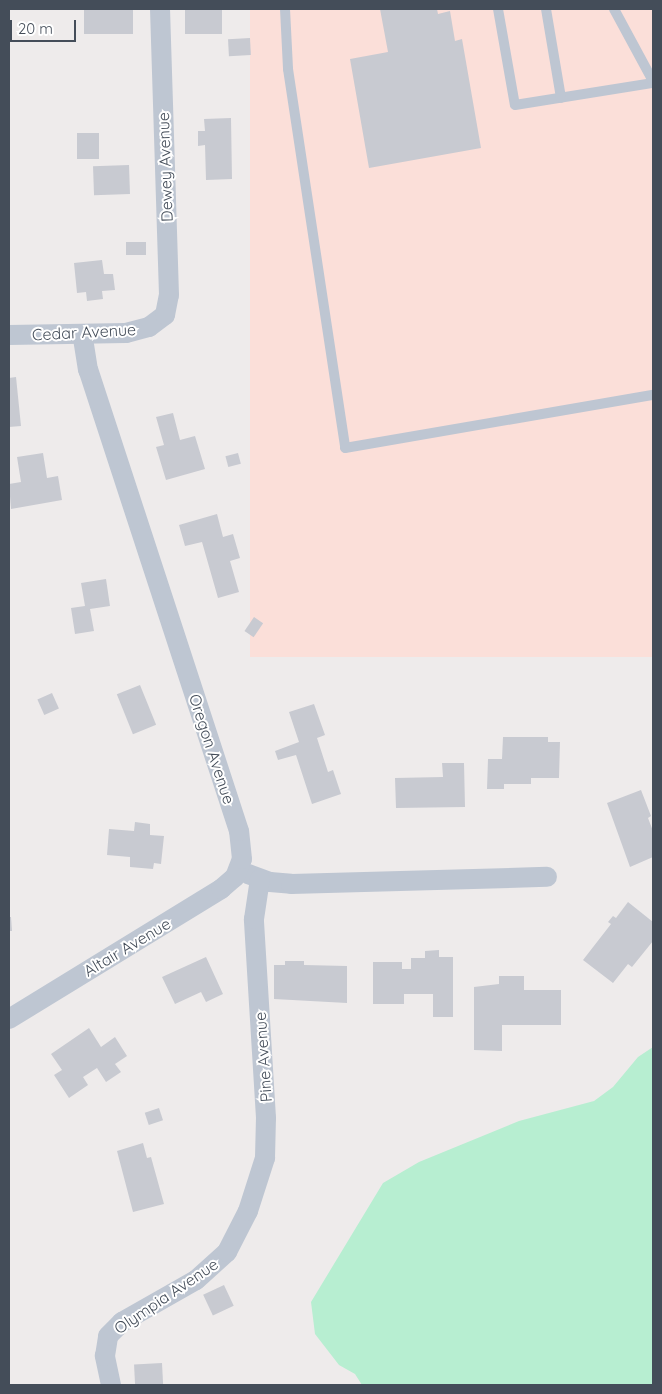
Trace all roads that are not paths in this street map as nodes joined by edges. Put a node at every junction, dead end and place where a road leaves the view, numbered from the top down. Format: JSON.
{"nodes":[{"id":1,"x":160,"y":9,"type":"edge"},
{"id":2,"x":285,"y":9,"type":"edge"},
{"id":3,"x":498,"y":9,"type":"edge"},
{"id":4,"x":546,"y":9,"type":"edge"},
{"id":5,"x":614,"y":9,"type":"edge"},
{"id":6,"x":653,"y":82,"type":"edge"},
{"id":7,"x":561,"y":98,"type":"junction"},
{"id":8,"x":158,"y":322,"type":"joint"},
{"id":9,"x":82,"y":334,"type":"junction"},
{"id":10,"x":9,"y":335,"type":"edge"},
{"id":11,"x":653,"y":395,"type":"edge"},
{"id":12,"x":239,"y":869,"type":"junction"},
{"id":13,"x":547,"y":877,"type":"dead end"},
{"id":14,"x":260,"y":879,"type":"junction"},
{"id":15,"x":9,"y":1019,"type":"edge"},
{"id":16,"x":238,"y":1231,"type":"joint"},
{"id":17,"x":111,"y":1385,"type":"edge"}],
"edges":[{"from":1,"to":8,"type":"street","name":"Dewey Avenue"},
{"from":2,"to":11,"type":"lane"},
{"from":3,"to":7,"type":"lane"},
{"from":4,"to":7,"type":"lane"},
{"from":5,"to":6,"type":"lane"},
{"from":6,"to":7,"type":"lane"},
{"from":8,"to":9,"type":"street","name":"Cedar Avenue"},
{"from":9,"to":10,"type":"street","name":"Cedar Avenue"},
{"from":9,"to":12,"type":"street","name":"Oregon Avenue"},
{"from":12,"to":14,"type":"street"},
{"from":12,"to":15,"type":"street","name":"Altair Avenue"},
{"from":13,"to":14,"type":"street"},
{"from":14,"to":16,"type":"street","name":"Pine Avenue"},
{"from":16,"to":17,"type":"street","name":"Olympia Avenue"}]}
